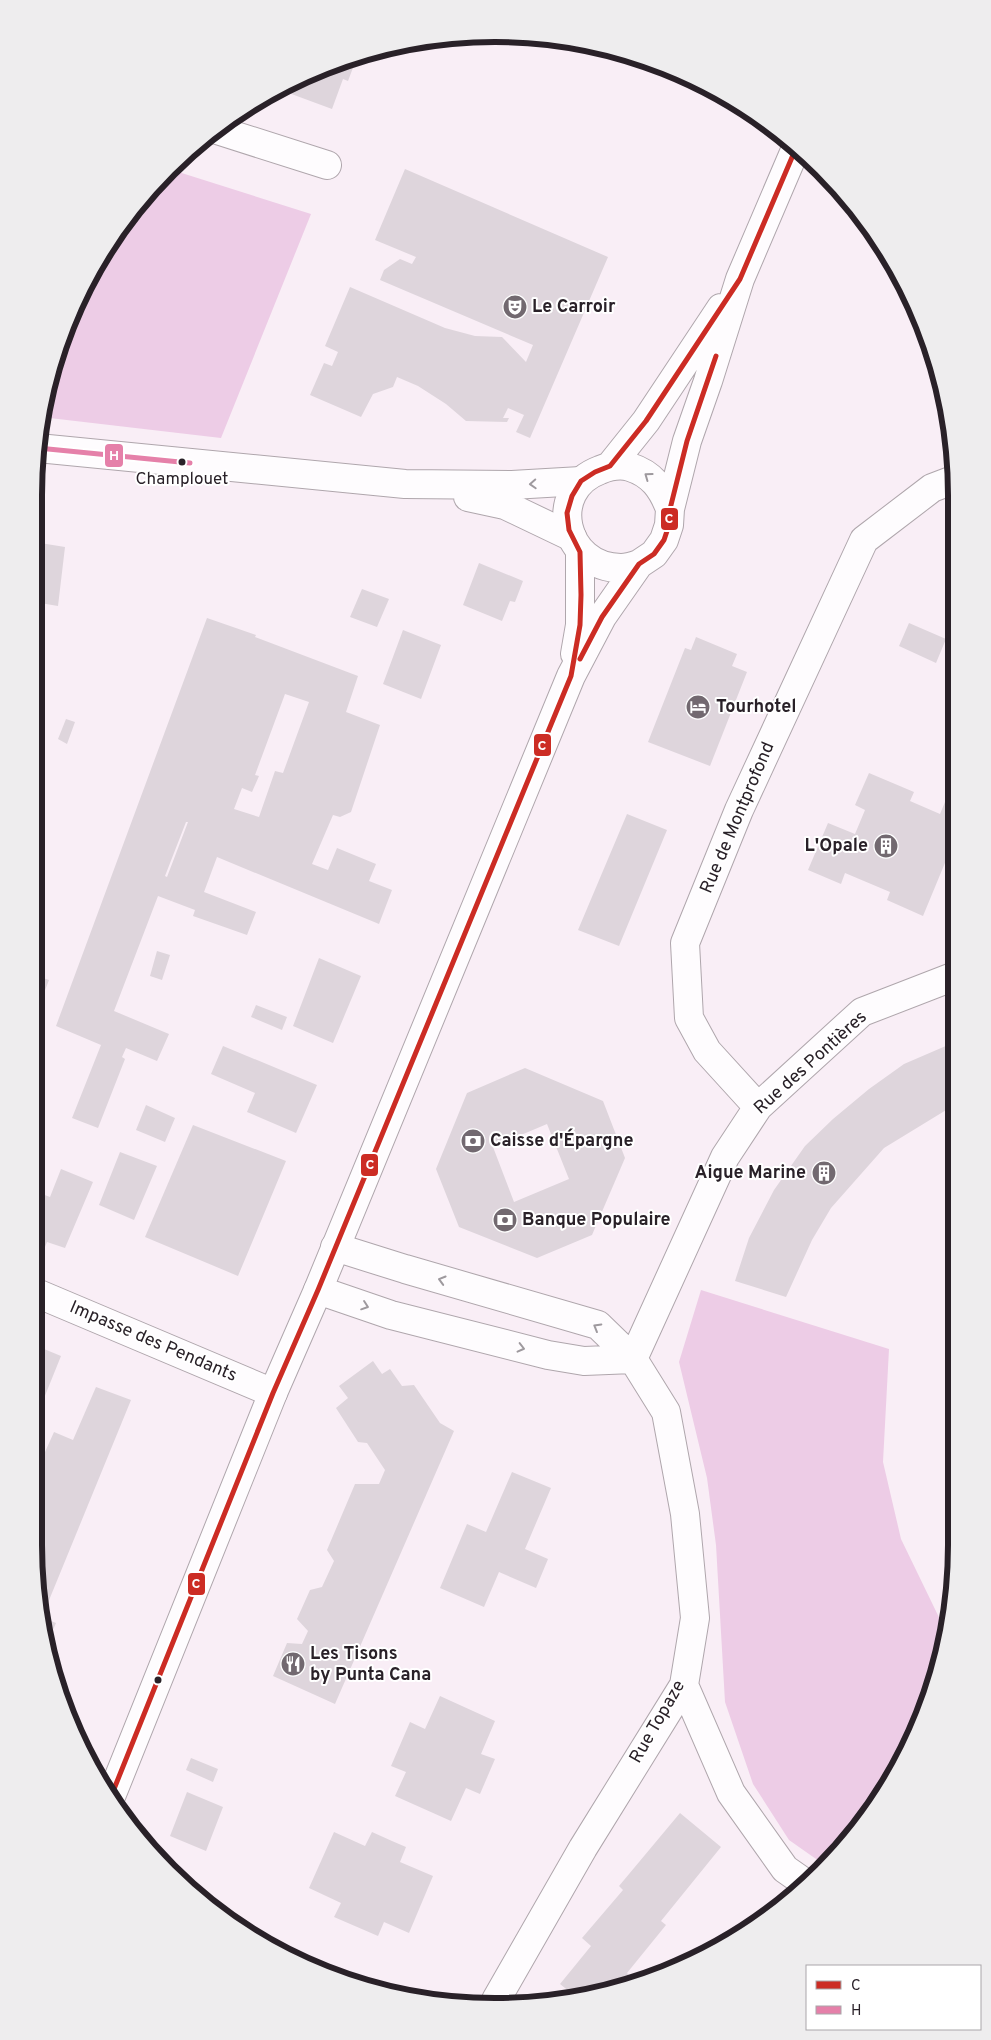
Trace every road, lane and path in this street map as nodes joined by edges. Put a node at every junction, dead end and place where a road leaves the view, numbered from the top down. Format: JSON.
{"nodes":[{"id":1,"x":225,"y":133,"type":"edge"},
{"id":2,"x":793,"y":154,"type":"edge"},
{"id":3,"x":327,"y":165,"type":"dead end"},
{"id":4,"x":740,"y":279,"type":"junction"},
{"id":5,"x":45,"y":449,"type":"edge"},
{"id":6,"x":610,"y":466,"type":"junction"},
{"id":7,"x":581,"y":481,"type":"junction"},
{"id":8,"x":948,"y":482,"type":"edge"},
{"id":9,"x":405,"y":484,"type":"junction"},
{"id":10,"x":670,"y":509,"type":"junction"},
{"id":11,"x":576,"y":544,"type":"junction"},
{"id":12,"x":639,"y":564,"type":"junction"},
{"id":13,"x":571,"y":676,"type":"junction"},
{"id":14,"x":948,"y":979,"type":"edge"},
{"id":15,"x":758,"y":1107,"type":"junction"},
{"id":16,"x":335,"y":1247,"type":"junction"},
{"id":17,"x":318,"y":1290,"type":"junction"},
{"id":18,"x":42,"y":1295,"type":"edge"},
{"id":19,"x":633,"y":1359,"type":"junction"},
{"id":20,"x":273,"y":1393,"type":"junction"},
{"id":21,"x":684,"y":1685,"type":"junction"},
{"id":22,"x":114,"y":1789,"type":"edge"},
{"id":23,"x":800,"y":1880,"type":"edge"},
{"id":24,"x":497,"y":1998,"type":"edge"}],
"edges":[{"from":1,"to":3,"type":"street"},
{"from":2,"to":4,"type":"street"},
{"from":4,"to":6,"type":"street"},
{"from":4,"to":10,"type":"street"},
{"from":5,"to":9,"type":"street"},
{"from":6,"to":7,"type":"street"},
{"from":10,"to":6,"type":"street","one_way":true},
{"from":7,"to":9,"type":"street","one_way":true},
{"from":7,"to":11,"type":"street"},
{"from":8,"to":15,"type":"street","name":"Rue de Montprofond"},
{"from":9,"to":11,"type":"street"},
{"from":10,"to":12,"type":"street"},
{"from":11,"to":12,"type":"street"},
{"from":11,"to":13,"type":"street"},
{"from":12,"to":13,"type":"street"},
{"from":13,"to":16,"type":"street"},
{"from":14,"to":15,"type":"street","name":"Rue des Pontières"},
{"from":15,"to":19,"type":"street","name":"Rue des Pontières"},
{"from":16,"to":17,"type":"street"},
{"from":19,"to":16,"type":"street","name":"Rue Topaze","one_way":true},
{"from":17,"to":19,"type":"street","one_way":true},
{"from":17,"to":20,"type":"street"},
{"from":18,"to":20,"type":"street","name":"Impasse des Pendants"},
{"from":19,"to":21,"type":"street","name":"Rue Topaze"},
{"from":20,"to":22,"type":"street"},
{"from":21,"to":23,"type":"street"},
{"from":21,"to":24,"type":"street","name":"Rue Topaze"}]}
